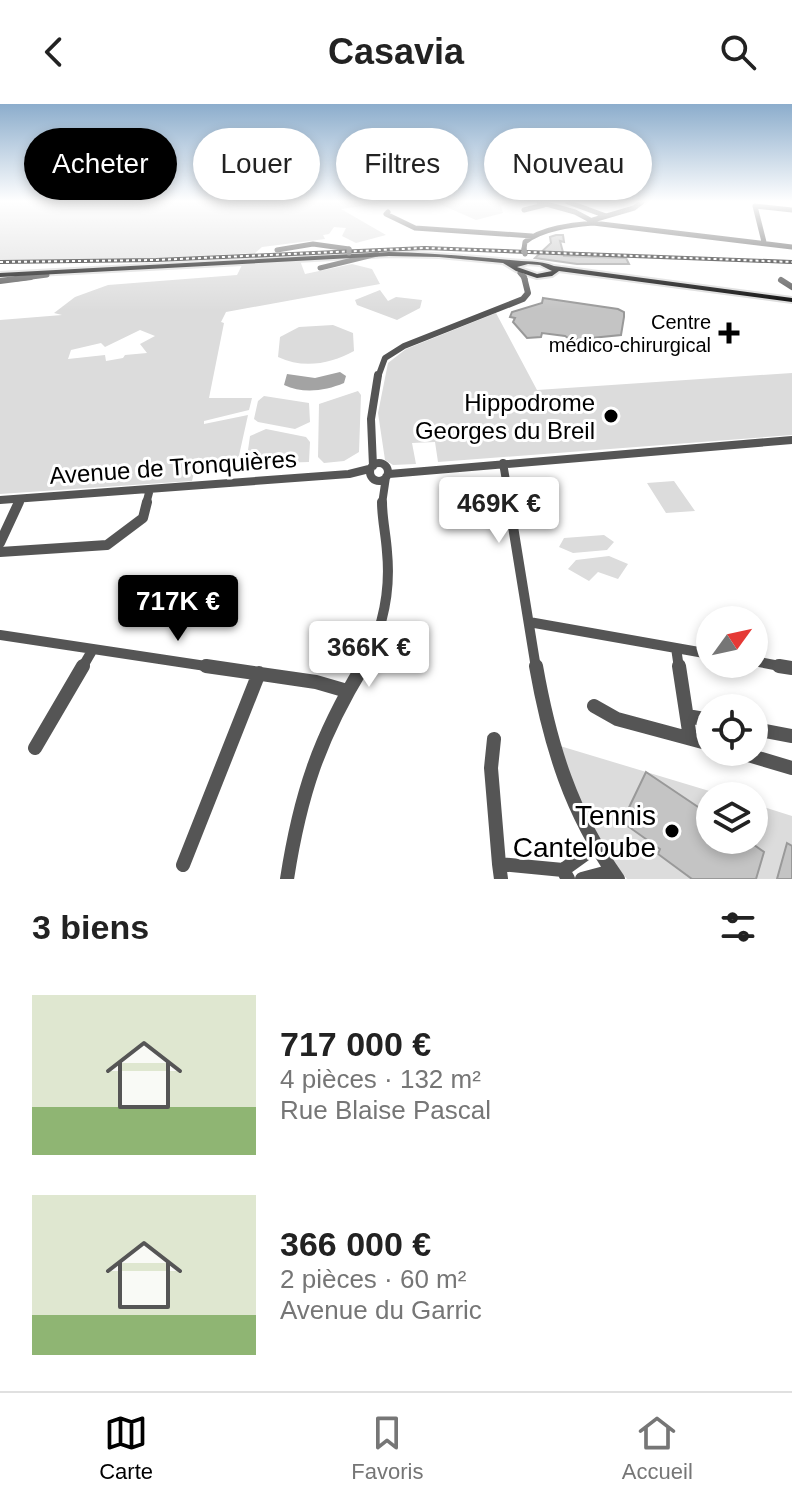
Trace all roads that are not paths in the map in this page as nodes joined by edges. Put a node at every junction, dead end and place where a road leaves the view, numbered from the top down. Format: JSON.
{"nodes":[{"id":1,"x":530,"y":238,"type":"edge"},
{"id":2,"x":731,"y":238,"type":"edge"},
{"id":3,"x":763,"y":238,"type":"edge"},
{"id":4,"x":764,"y":242,"type":"junction"},
{"id":5,"x":792,"y":247,"type":"edge"},
{"id":6,"x":277,"y":250,"type":"dead end"},
{"id":7,"x":350,"y":252,"type":"junction"},
{"id":8,"x":525,"y":253,"type":"junction"},
{"id":9,"x":377,"y":254,"type":"junction"},
{"id":10,"x":516,"y":264,"type":"junction"},
{"id":11,"x":538,"y":264,"type":"junction"},
{"id":12,"x":320,"y":268,"type":"dead end"},
{"id":13,"x":555,"y":270,"type":"junction"},
{"id":14,"x":520,"y":273,"type":"junction"},
{"id":15,"x":541,"y":276,"type":"junction"},
{"id":16,"x":0,"y":278,"type":"edge"},
{"id":17,"x":781,"y":280,"type":"dead end"},
{"id":18,"x":527,"y":281,"type":"junction"},
{"id":19,"x":792,"y":287,"type":"edge"},
{"id":20,"x":792,"y":300,"type":"edge"},
{"id":21,"x":792,"y":440,"type":"edge"},
{"id":22,"x":503,"y":463,"type":"junction"},
{"id":23,"x":379,"y":472,"type":"junction"},
{"id":24,"x":150,"y":489,"type":"junction"},
{"id":25,"x":20,"y":499,"type":"junction"},
{"id":26,"x":0,"y":500,"type":"edge"},
{"id":27,"x":0,"y":543,"type":"edge"},
{"id":28,"x":0,"y":552,"type":"edge"},
{"id":29,"x":529,"y":622,"type":"junction"},
{"id":30,"x":0,"y":635,"type":"edge"},
{"id":31,"x":676,"y":648,"type":"junction"},
{"id":32,"x":93,"y":649,"type":"junction"},
{"id":33,"x":696,"y":652,"type":"edge"},
{"id":34,"x":768,"y":664,"type":"edge"},
{"id":35,"x":792,"y":668,"type":"edge"},
{"id":36,"x":259,"y":673,"type":"junction"},
{"id":37,"x":347,"y":691,"type":"junction"},
{"id":38,"x":594,"y":706,"type":"dead end"},
{"id":39,"x":687,"y":716,"type":"junction"},
{"id":40,"x":696,"y":718,"type":"edge"},
{"id":41,"x":768,"y":732,"type":"edge"},
{"id":42,"x":792,"y":736,"type":"edge"},
{"id":43,"x":690,"y":738,"type":"junction"},
{"id":44,"x":494,"y":739,"type":"dead end"},
{"id":45,"x":696,"y":740,"type":"edge"},
{"id":46,"x":35,"y":748,"type":"dead end"},
{"id":47,"x":768,"y":761,"type":"edge"},
{"id":48,"x":792,"y":768,"type":"edge"},
{"id":49,"x":595,"y":847,"type":"junction"},
{"id":50,"x":183,"y":865,"type":"dead end"},
{"id":51,"x":500,"y":872,"type":"edge"},
{"id":52,"x":566,"y":875,"type":"edge"},
{"id":53,"x":615,"y":875,"type":"edge"},
{"id":54,"x":287,"y":879,"type":"edge"},
{"id":55,"x":582,"y":879,"type":"edge"}],
"edges":[{"from":1,"to":8,"type":"street"},
{"from":2,"to":4,"type":"street"},
{"from":3,"to":4,"type":"street"},
{"from":4,"to":5,"type":"street"},
{"from":6,"to":7,"type":"street"},
{"from":7,"to":9,"type":"main road"},
{"from":7,"to":16,"type":"main road"},
{"from":8,"to":10,"type":"street"},
{"from":8,"to":11,"type":"street"},
{"from":9,"to":10,"type":"main road"},
{"from":9,"to":12,"type":"street"},
{"from":10,"to":11,"type":"main road"},
{"from":10,"to":14,"type":"main road"},
{"from":11,"to":13,"type":"main road"},
{"from":13,"to":15,"type":"main road"},
{"from":13,"to":20,"type":"main road"},
{"from":14,"to":15,"type":"main road"},
{"from":14,"to":18,"type":"street"},
{"from":15,"to":18,"type":"street"},
{"from":17,"to":19,"type":"street"},
{"from":18,"to":23,"type":"street"},
{"from":21,"to":22,"type":"street","name":"Avenue de Tronquières"},
{"from":22,"to":23,"type":"street","name":"Avenue de Tronquières"},
{"from":22,"to":29,"type":"street"},
{"from":23,"to":24,"type":"street","name":"Avenue de Tronquières"},
{"from":23,"to":37,"type":"street"},
{"from":24,"to":25,"type":"street","name":"Avenue de Tronquières"},
{"from":24,"to":28,"type":"street"},
{"from":25,"to":26,"type":"street","name":"Avenue de Tronquières"},
{"from":25,"to":27,"type":"street"},
{"from":29,"to":31,"type":"street"},
{"from":29,"to":49,"type":"street"},
{"from":30,"to":32,"type":"street"},
{"from":31,"to":33,"type":"street"},
{"from":31,"to":39,"type":"street"},
{"from":32,"to":36,"type":"street"},
{"from":32,"to":46,"type":"street"},
{"from":34,"to":35,"type":"street"},
{"from":36,"to":37,"type":"street"},
{"from":36,"to":50,"type":"street"},
{"from":37,"to":54,"type":"street"},
{"from":38,"to":43,"type":"street"},
{"from":39,"to":40,"type":"street"},
{"from":39,"to":43,"type":"street"},
{"from":41,"to":42,"type":"street"},
{"from":43,"to":45,"type":"street"},
{"from":44,"to":51,"type":"street"},
{"from":47,"to":48,"type":"street"},
{"from":49,"to":52,"type":"street"},
{"from":49,"to":53,"type":"street"},
{"from":51,"to":52,"type":"street"},
{"from":53,"to":55,"type":"street"}]}
